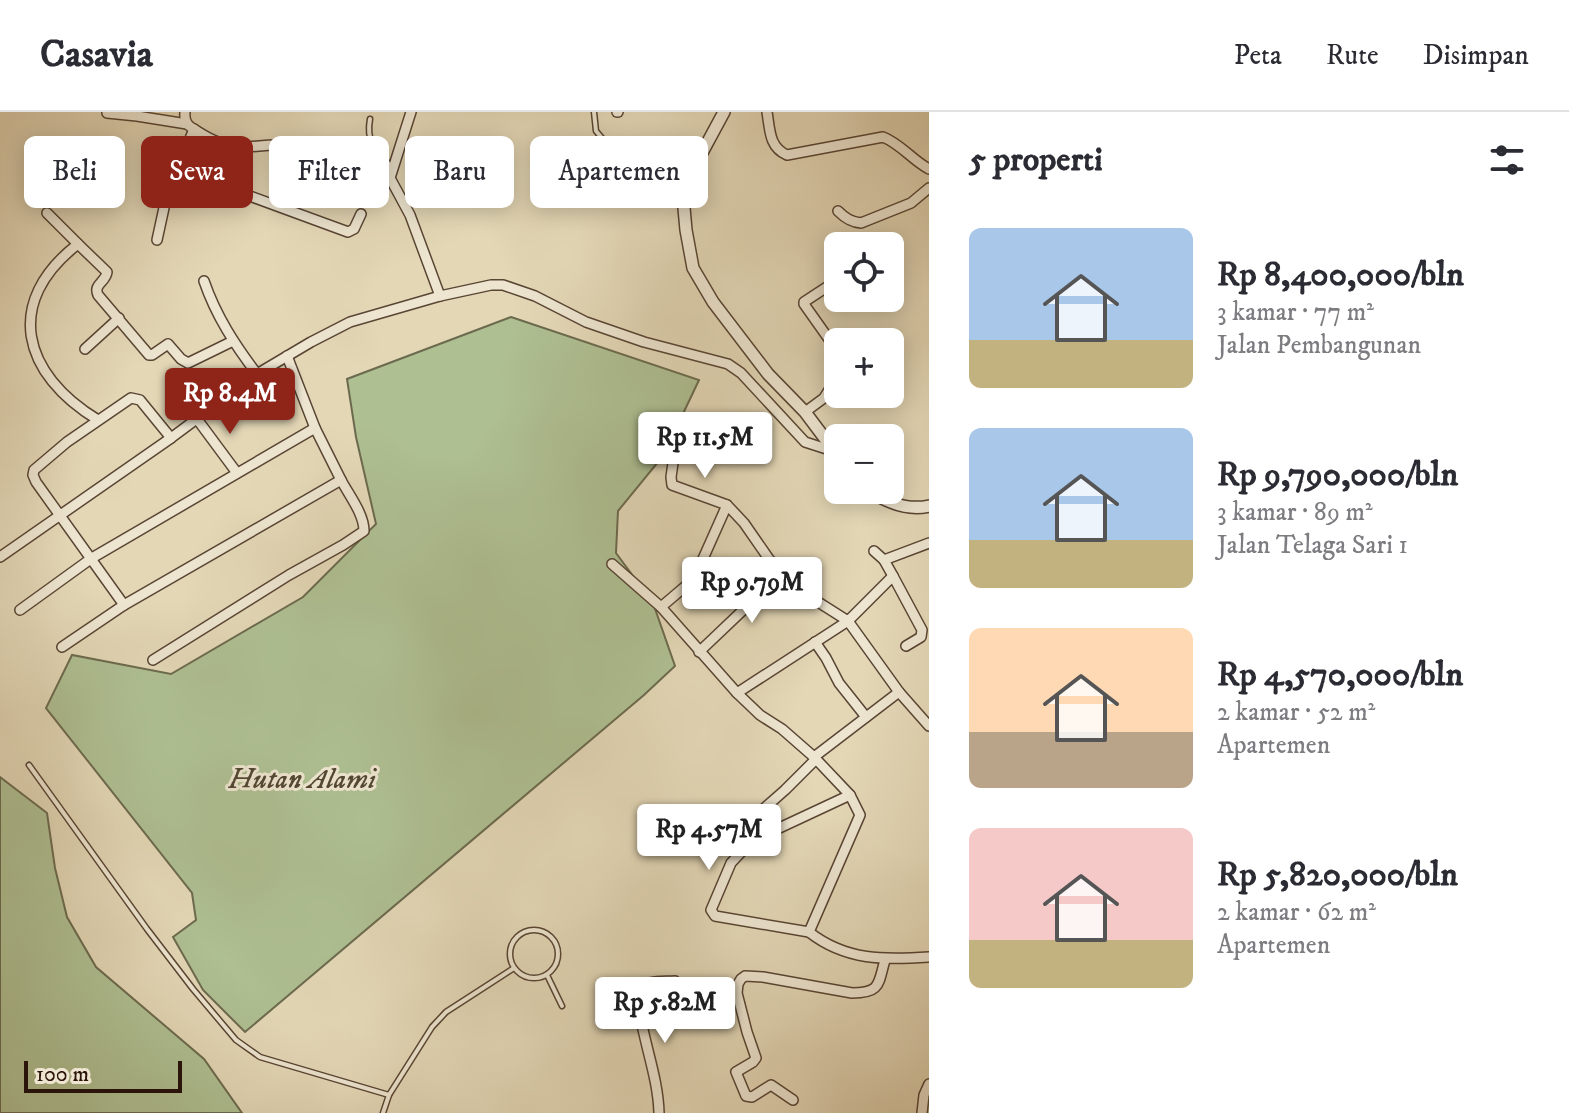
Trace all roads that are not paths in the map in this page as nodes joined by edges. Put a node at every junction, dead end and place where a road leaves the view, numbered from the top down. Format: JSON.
{"nodes":[{"id":1,"x":185,"y":112,"type":"edge"},
{"id":2,"x":411,"y":112,"type":"edge"},
{"id":3,"x":594,"y":112,"type":"edge"},
{"id":4,"x":724,"y":112,"type":"edge"},
{"id":5,"x":767,"y":112,"type":"edge"},
{"id":6,"x":107,"y":113,"type":"edge"},
{"id":7,"x":370,"y":119,"type":"dead end"},
{"id":8,"x":190,"y":127,"type":"junction"},
{"id":9,"x":187,"y":136,"type":"edge"},
{"id":10,"x":370,"y":136,"type":"edge"},
{"id":11,"x":600,"y":136,"type":"edge"},
{"id":12,"x":708,"y":142,"type":"edge"},
{"id":13,"x":269,"y":146,"type":"edge"},
{"id":14,"x":929,"y":169,"type":"edge"},
{"id":15,"x":389,"y":172,"type":"edge"},
{"id":16,"x":389,"y":180,"type":"edge"},
{"id":17,"x":929,"y":188,"type":"edge"},
{"id":18,"x":253,"y":197,"type":"edge"},
{"id":19,"x":163,"y":208,"type":"edge"},
{"id":20,"x":684,"y":208,"type":"edge"},
{"id":21,"x":838,"y":211,"type":"dead end"},
{"id":22,"x":47,"y":213,"type":"dead end"},
{"id":23,"x":361,"y":214,"type":"dead end"},
{"id":24,"x":157,"y":240,"type":"dead end"},
{"id":25,"x":78,"y":244,"type":"junction"},
{"id":26,"x":204,"y":281,"type":"dead end"},
{"id":27,"x":824,"y":289,"type":"edge"},
{"id":28,"x":440,"y":296,"type":"junction"},
{"id":29,"x":119,"y":318,"type":"junction"},
{"id":30,"x":824,"y":332,"type":"edge"},
{"id":31,"x":233,"y":341,"type":"junction"},
{"id":32,"x":85,"y":349,"type":"dead end"},
{"id":33,"x":287,"y":356,"type":"junction"},
{"id":34,"x":257,"y":374,"type":"junction"},
{"id":35,"x":824,"y":398,"type":"edge"},
{"id":36,"x":805,"y":412,"type":"junction"},
{"id":37,"x":197,"y":419,"type":"junction"},
{"id":38,"x":98,"y":420,"type":"junction"},
{"id":39,"x":315,"y":428,"type":"junction"},
{"id":40,"x":824,"y":437,"type":"edge"},
{"id":41,"x":171,"y":438,"type":"junction"},
{"id":42,"x":824,"y":449,"type":"edge"},
{"id":43,"x":673,"y":463,"type":"dead end"},
{"id":44,"x":237,"y":473,"type":"junction"},
{"id":45,"x":341,"y":480,"type":"junction"},
{"id":46,"x":898,"y":504,"type":"edge"},
{"id":47,"x":727,"y":505,"type":"junction"},
{"id":48,"x":929,"y":506,"type":"edge"},
{"id":49,"x":59,"y":516,"type":"junction"},
{"id":50,"x":929,"y":543,"type":"edge"},
{"id":51,"x":874,"y":551,"type":"dead end"},
{"id":52,"x":0,"y":557,"type":"edge"},
{"id":53,"x":92,"y":558,"type":"junction"},
{"id":54,"x":884,"y":560,"type":"junction"},
{"id":55,"x":612,"y":564,"type":"dead end"},
{"id":56,"x":782,"y":573,"type":"junction"},
{"id":57,"x":893,"y":576,"type":"junction"},
{"id":58,"x":124,"y":605,"type":"junction"},
{"id":59,"x":661,"y":607,"type":"junction"},
{"id":60,"x":20,"y":610,"type":"dead end"},
{"id":61,"x":848,"y":621,"type":"junction"},
{"id":62,"x":815,"y":642,"type":"junction"},
{"id":63,"x":906,"y":646,"type":"dead end"},
{"id":64,"x":62,"y":647,"type":"dead end"},
{"id":65,"x":699,"y":652,"type":"junction"},
{"id":66,"x":153,"y":660,"type":"dead end"},
{"id":67,"x":899,"y":692,"type":"junction"},
{"id":68,"x":737,"y":693,"type":"junction"},
{"id":69,"x":866,"y":717,"type":"junction"},
{"id":70,"x":929,"y":726,"type":"edge"},
{"id":71,"x":815,"y":758,"type":"junction"},
{"id":72,"x":29,"y":765,"type":"dead end"},
{"id":73,"x":850,"y":795,"type":"junction"},
{"id":74,"x":760,"y":839,"type":"junction"},
{"id":75,"x":809,"y":932,"type":"junction"},
{"id":76,"x":929,"y":957,"type":"edge"},
{"id":77,"x":885,"y":960,"type":"junction"},
{"id":78,"x":514,"y":968,"type":"junction"},
{"id":79,"x":547,"y":975,"type":"junction"},
{"id":80,"x":675,"y":981,"type":"dead end"},
{"id":81,"x":562,"y":1006,"type":"dead end"},
{"id":82,"x":929,"y":1084,"type":"edge"},
{"id":83,"x":389,"y":1095,"type":"junction"},
{"id":84,"x":793,"y":1100,"type":"dead end"},
{"id":85,"x":383,"y":1113,"type":"edge"},
{"id":86,"x":659,"y":1113,"type":"edge"},
{"id":87,"x":922,"y":1113,"type":"edge"}],
"edges":[{"from":1,"to":8,"type":"street"},
{"from":2,"to":15,"type":"street"},
{"from":3,"to":11,"type":"lane"},
{"from":4,"to":12,"type":"street"},
{"from":5,"to":14,"type":"street"},
{"from":6,"to":8,"type":"street"},
{"from":7,"to":10,"type":"lane"},
{"from":8,"to":9,"type":"street"},
{"from":8,"to":13,"type":"street"},
{"from":16,"to":28,"type":"street"},
{"from":17,"to":21,"type":"street"},
{"from":18,"to":23,"type":"street"},
{"from":19,"to":24,"type":"street"},
{"from":20,"to":36,"type":"street"},
{"from":22,"to":25,"type":"street"},
{"from":25,"to":29,"type":"street"},
{"from":25,"to":38,"type":"street"},
{"from":26,"to":31,"type":"street"},
{"from":27,"to":30,"type":"street"},
{"from":28,"to":33,"type":"street"},
{"from":28,"to":42,"type":"street"},
{"from":29,"to":31,"type":"street"},
{"from":29,"to":32,"type":"street"},
{"from":31,"to":34,"type":"street"},
{"from":33,"to":34,"type":"street"},
{"from":33,"to":39,"type":"street"},
{"from":34,"to":37,"type":"street"},
{"from":35,"to":36,"type":"street"},
{"from":36,"to":40,"type":"street"},
{"from":37,"to":41,"type":"street"},
{"from":37,"to":44,"type":"street"},
{"from":38,"to":41,"type":"street"},
{"from":38,"to":49,"type":"street"},
{"from":39,"to":44,"type":"street"},
{"from":39,"to":45,"type":"street"},
{"from":41,"to":49,"type":"street"},
{"from":43,"to":47,"type":"street"},
{"from":44,"to":53,"type":"street"},
{"from":45,"to":58,"type":"street"},
{"from":45,"to":66,"type":"street"},
{"from":46,"to":48,"type":"street"},
{"from":47,"to":56,"type":"street"},
{"from":47,"to":59,"type":"street"},
{"from":49,"to":52,"type":"street"},
{"from":49,"to":53,"type":"street"},
{"from":50,"to":54,"type":"street"},
{"from":51,"to":54,"type":"street"},
{"from":53,"to":58,"type":"street"},
{"from":53,"to":60,"type":"street"},
{"from":54,"to":57,"type":"street"},
{"from":55,"to":59,"type":"street"},
{"from":56,"to":61,"type":"street"},
{"from":56,"to":65,"type":"street"},
{"from":57,"to":61,"type":"street"},
{"from":57,"to":63,"type":"street"},
{"from":58,"to":64,"type":"street"},
{"from":59,"to":65,"type":"street"},
{"from":61,"to":62,"type":"street"},
{"from":61,"to":67,"type":"street"},
{"from":62,"to":68,"type":"street"},
{"from":62,"to":69,"type":"street"},
{"from":65,"to":68,"type":"street"},
{"from":67,"to":69,"type":"street"},
{"from":67,"to":70,"type":"street"},
{"from":68,"to":71,"type":"street"},
{"from":69,"to":71,"type":"street"},
{"from":71,"to":73,"type":"street"},
{"from":71,"to":74,"type":"street"},
{"from":72,"to":83,"type":"lane"},
{"from":73,"to":74,"type":"street"},
{"from":73,"to":75,"type":"street"},
{"from":74,"to":75,"type":"street"},
{"from":75,"to":77,"type":"street"},
{"from":76,"to":77,"type":"street"},
{"from":77,"to":84,"type":"street"},
{"from":78,"to":79,"type":"lane"},
{"from":78,"to":79,"type":"lane"},
{"from":78,"to":83,"type":"lane"},
{"from":79,"to":81,"type":"lane"},
{"from":80,"to":86,"type":"street"},
{"from":82,"to":87,"type":"street"},
{"from":83,"to":85,"type":"lane"}]}
